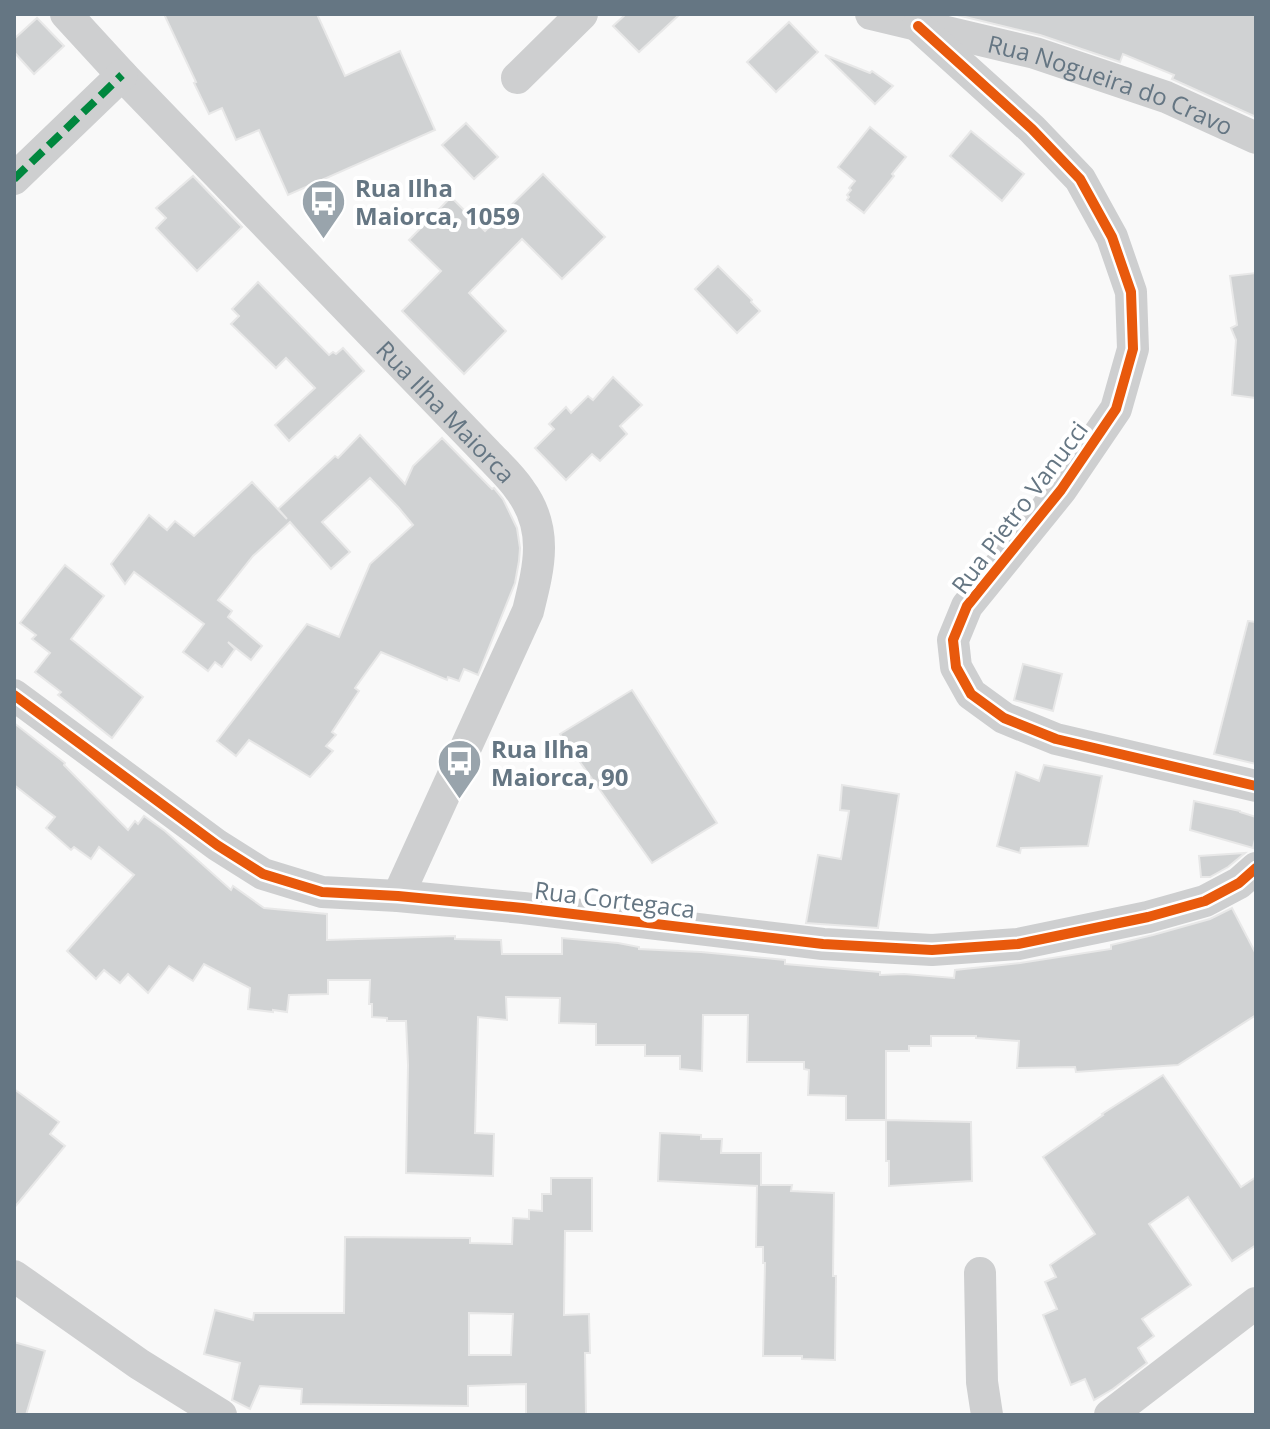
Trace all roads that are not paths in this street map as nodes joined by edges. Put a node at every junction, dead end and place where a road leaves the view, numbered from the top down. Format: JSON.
{"nodes":[{"id":1,"x":66,"y":14,"type":"edge"},
{"id":2,"x":582,"y":14,"type":"edge"},
{"id":3,"x":871,"y":14,"type":"edge"},
{"id":4,"x":918,"y":26,"type":"junction"},
{"id":5,"x":122,"y":75,"type":"junction"},
{"id":6,"x":517,"y":78,"type":"dead end"},
{"id":7,"x":1256,"y":138,"type":"edge"},
{"id":8,"x":14,"y":179,"type":"edge"},
{"id":9,"x":14,"y":695,"type":"edge"},
{"id":10,"x":1256,"y":786,"type":"edge"},
{"id":11,"x":1256,"y":868,"type":"edge"},
{"id":12,"x":398,"y":896,"type":"junction"},
{"id":13,"x":980,"y":1273,"type":"dead end"},
{"id":14,"x":14,"y":1276,"type":"edge"},
{"id":15,"x":1256,"y":1303,"type":"edge"},
{"id":16,"x":221,"y":1415,"type":"edge"},
{"id":17,"x":987,"y":1415,"type":"edge"},
{"id":18,"x":1110,"y":1415,"type":"edge"}],
"edges":[{"from":1,"to":5,"type":"street","name":"Rua Ilha Maiorca"},
{"from":2,"to":6,"type":"street"},
{"from":3,"to":4,"type":"street","name":"Rua Nogueira do Cravo"},
{"from":4,"to":7,"type":"street","name":"Rua Nogueira do Cravo"},
{"from":4,"to":10,"type":"street","name":"Rua Pietro Vanucci"},
{"from":5,"to":8,"type":"street"},
{"from":5,"to":12,"type":"street","name":"Rua Ilha Maiorca"},
{"from":9,"to":12,"type":"street","name":"Rua Cortegaca"},
{"from":11,"to":12,"type":"street","name":"Rua Cortegaca"},
{"from":13,"to":17,"type":"street"},
{"from":14,"to":16,"type":"street"},
{"from":15,"to":18,"type":"street"}]}
